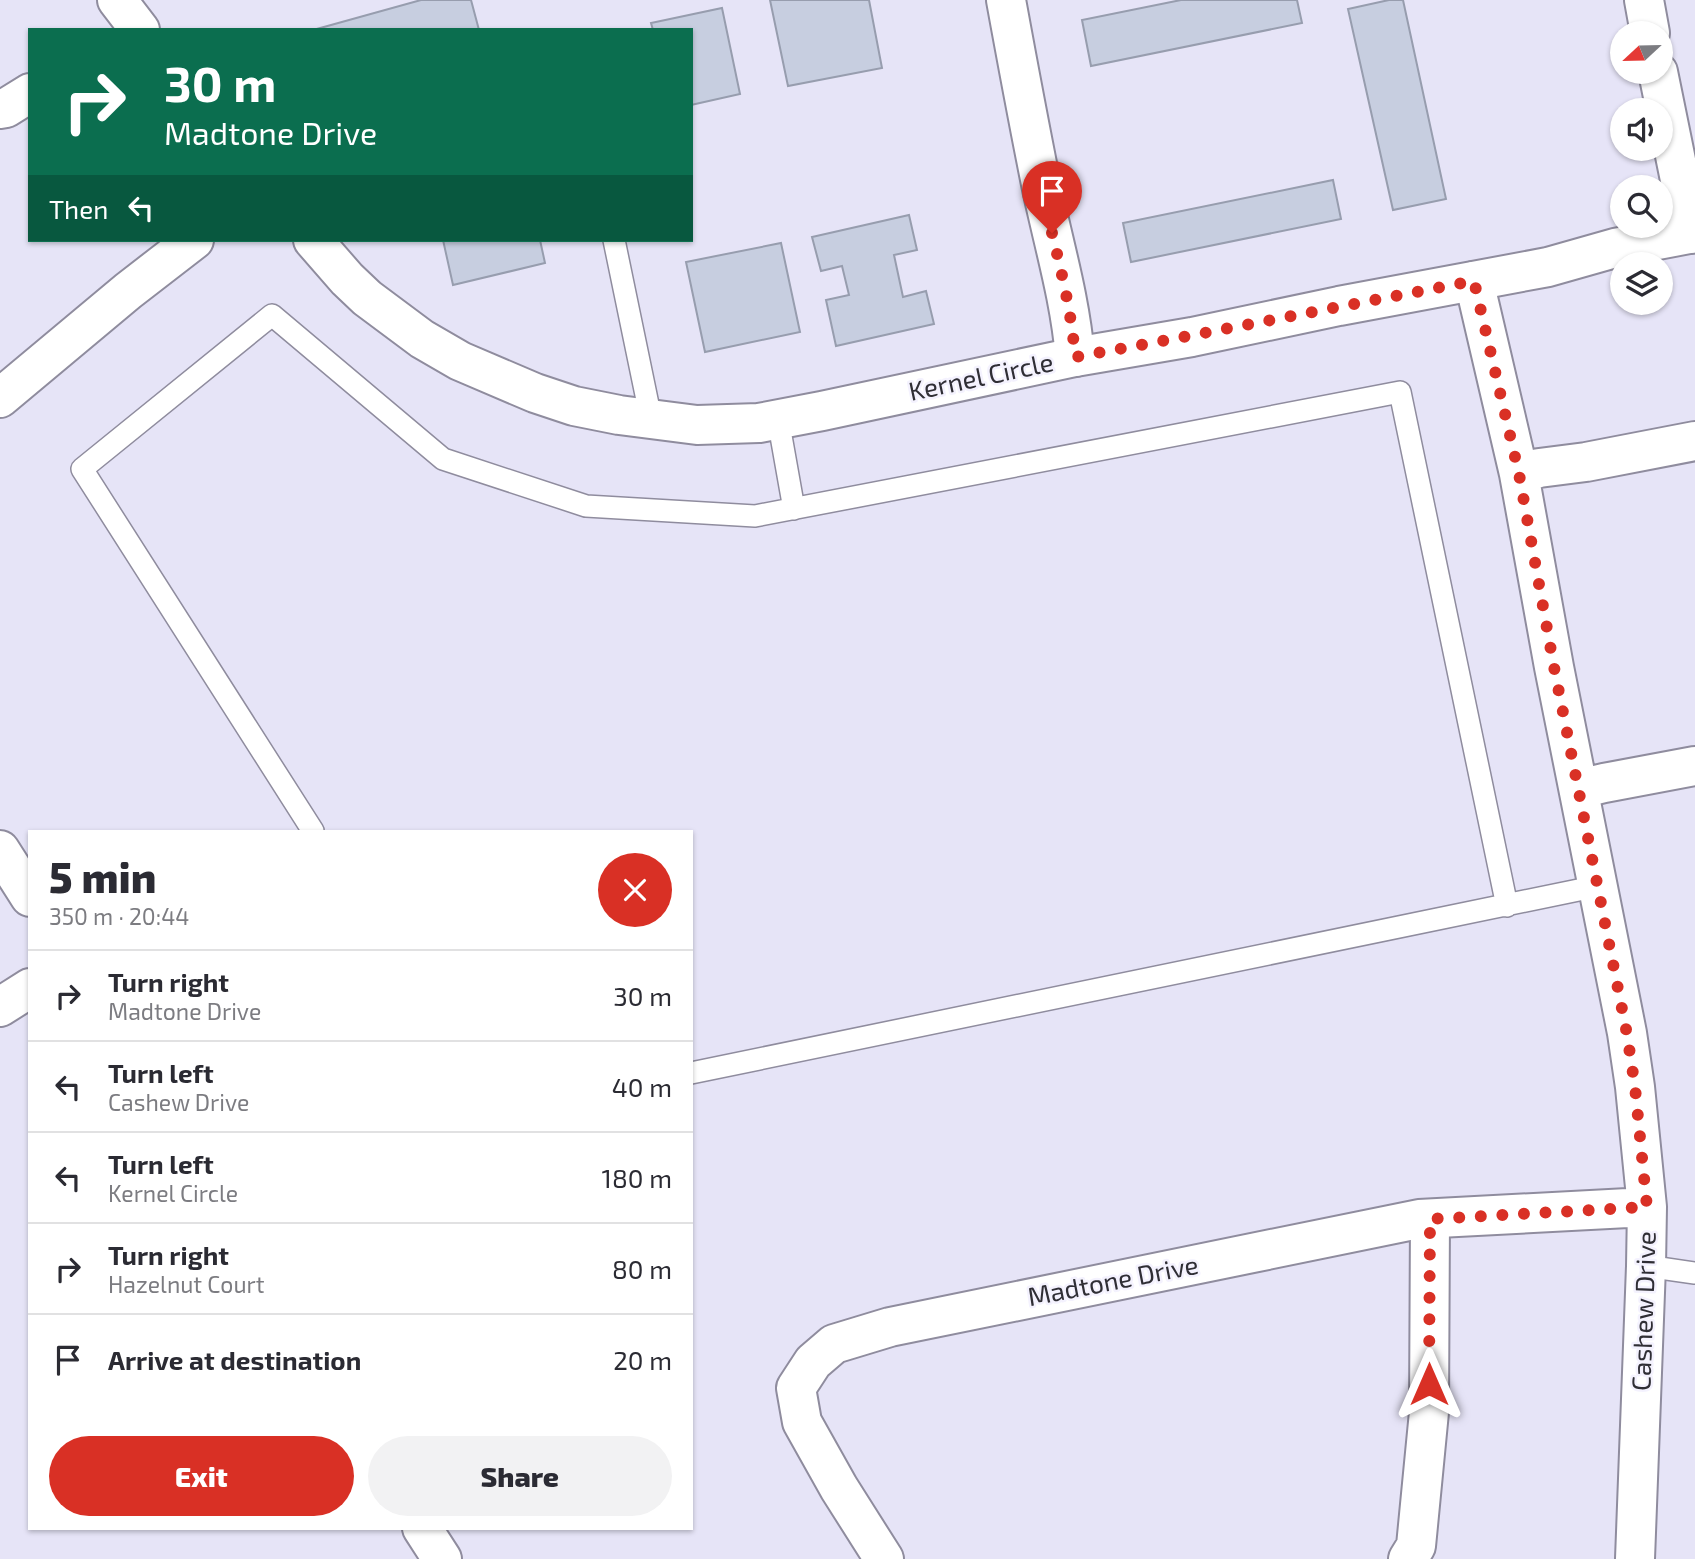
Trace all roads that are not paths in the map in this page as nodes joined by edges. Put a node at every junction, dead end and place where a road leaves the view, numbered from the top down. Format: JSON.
{"nodes":[{"id":1,"x":1006,"y":0,"type":"edge"},
{"id":2,"x":1644,"y":0,"type":"edge"},
{"id":3,"x":1648,"y":21,"type":"edge"},
{"id":4,"x":1661,"y":84,"type":"edge"},
{"id":5,"x":28,"y":94,"type":"edge"},
{"id":6,"x":0,"y":109,"type":"edge"},
{"id":7,"x":1693,"y":234,"type":"edge"},
{"id":8,"x":191,"y":242,"type":"edge"},
{"id":9,"x":315,"y":242,"type":"edge"},
{"id":10,"x":614,"y":242,"type":"edge"},
{"id":11,"x":1474,"y":281,"type":"junction"},
{"id":12,"x":1075,"y":357,"type":"junction"},
{"id":13,"x":0,"y":398,"type":"edge"},
{"id":14,"x":651,"y":419,"type":"junction"},
{"id":15,"x":778,"y":419,"type":"junction"},
{"id":16,"x":1695,"y":441,"type":"edge"},
{"id":17,"x":1519,"y":474,"type":"junction"},
{"id":18,"x":794,"y":509,"type":"junction"},
{"id":19,"x":1695,"y":766,"type":"edge"},
{"id":20,"x":1579,"y":789,"type":"junction"},
{"id":21,"x":312,"y":830,"type":"edge"},
{"id":22,"x":0,"y":850,"type":"edge"},
{"id":23,"x":1598,"y":887,"type":"junction"},
{"id":24,"x":28,"y":894,"type":"edge"},
{"id":25,"x":1507,"y":906,"type":"junction"},
{"id":26,"x":28,"y":989,"type":"edge"},
{"id":27,"x":0,"y":1007,"type":"edge"},
{"id":28,"x":693,"y":1073,"type":"edge"},
{"id":29,"x":1647,"y":1207,"type":"junction"},
{"id":30,"x":1430,"y":1219,"type":"junction"},
{"id":31,"x":1646,"y":1266,"type":"junction"},
{"id":32,"x":1695,"y":1273,"type":"edge"},
{"id":33,"x":423,"y":1530,"type":"edge"},
{"id":34,"x":442,"y":1559,"type":"edge"},
{"id":35,"x":884,"y":1559,"type":"edge"},
{"id":36,"x":1408,"y":1559,"type":"edge"},
{"id":37,"x":1635,"y":1559,"type":"edge"}],
"edges":[{"from":1,"to":12,"type":"street"},
{"from":2,"to":3,"type":"street"},
{"from":4,"to":7,"type":"street"},
{"from":5,"to":6,"type":"street"},
{"from":7,"to":11,"type":"street","name":"Kernel Circle"},
{"from":8,"to":13,"type":"street"},
{"from":9,"to":14,"type":"street","name":"Kernel Circle"},
{"from":10,"to":14,"type":"lane"},
{"from":11,"to":12,"type":"street","name":"Kernel Circle"},
{"from":11,"to":17,"type":"street","name":"Cashew Drive"},
{"from":12,"to":15,"type":"street","name":"Kernel Circle"},
{"from":14,"to":15,"type":"street","name":"Kernel Circle"},
{"from":15,"to":18,"type":"lane"},
{"from":16,"to":17,"type":"street"},
{"from":17,"to":20,"type":"street","name":"Cashew Drive"},
{"from":18,"to":21,"type":"lane"},
{"from":18,"to":25,"type":"lane"},
{"from":19,"to":20,"type":"street"},
{"from":20,"to":23,"type":"street","name":"Cashew Drive"},
{"from":22,"to":24,"type":"street"},
{"from":23,"to":25,"type":"lane"},
{"from":23,"to":29,"type":"street","name":"Cashew Drive"},
{"from":25,"to":28,"type":"lane"},
{"from":26,"to":27,"type":"street"},
{"from":29,"to":30,"type":"street","name":"Madtone Drive"},
{"from":29,"to":31,"type":"street","name":"Cashew Drive"},
{"from":30,"to":35,"type":"street","name":"Madtone Drive"},
{"from":30,"to":36,"type":"street"},
{"from":31,"to":32,"type":"lane"},
{"from":31,"to":37,"type":"street","name":"Cashew Drive"},
{"from":33,"to":34,"type":"street"}]}
